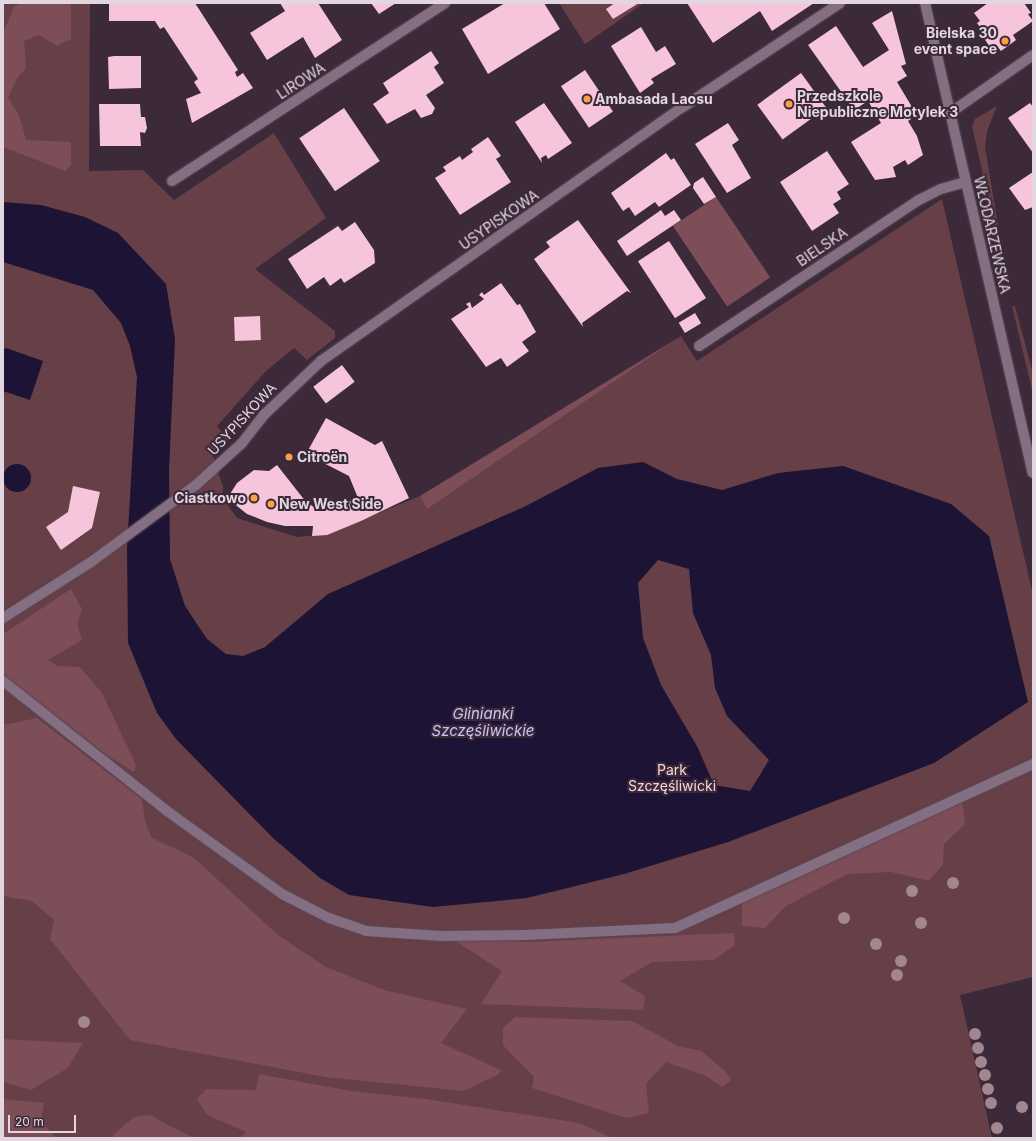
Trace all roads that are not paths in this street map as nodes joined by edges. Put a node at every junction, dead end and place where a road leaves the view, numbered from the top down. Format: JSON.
{"nodes":[{"id":1,"x":445,"y":3,"type":"edge"},
{"id":2,"x":840,"y":3,"type":"edge"},
{"id":3,"x":925,"y":3,"type":"edge"},
{"id":4,"x":1033,"y":55,"type":"edge"},
{"id":5,"x":950,"y":113,"type":"junction"},
{"id":6,"x":172,"y":181,"type":"dead end"},
{"id":7,"x":966,"y":182,"type":"junction"},
{"id":8,"x":699,"y":346,"type":"dead end"},
{"id":9,"x":1029,"y":433,"type":"edge"},
{"id":10,"x":1033,"y":472,"type":"edge"},
{"id":11,"x":3,"y":618,"type":"edge"},
{"id":12,"x":3,"y":681,"type":"edge"},
{"id":13,"x":1033,"y":764,"type":"edge"}],
"edges":[{"from":1,"to":6,"type":"street","name":"LIROWA"},
{"from":2,"to":11,"type":"street","name":"USYPISKOWA"},
{"from":3,"to":5,"type":"street","name":"WŁODARZEWSKA"},
{"from":4,"to":5,"type":"street"},
{"from":5,"to":7,"type":"street","name":"WŁODARZEWSKA"},
{"from":7,"to":8,"type":"street","name":"BIELSKA"},
{"from":7,"to":9,"type":"street","name":"WŁODARZEWSKA"},
{"from":9,"to":10,"type":"street","name":"WŁODARZEWSKA"},
{"from":12,"to":13,"type":"street"}]}
